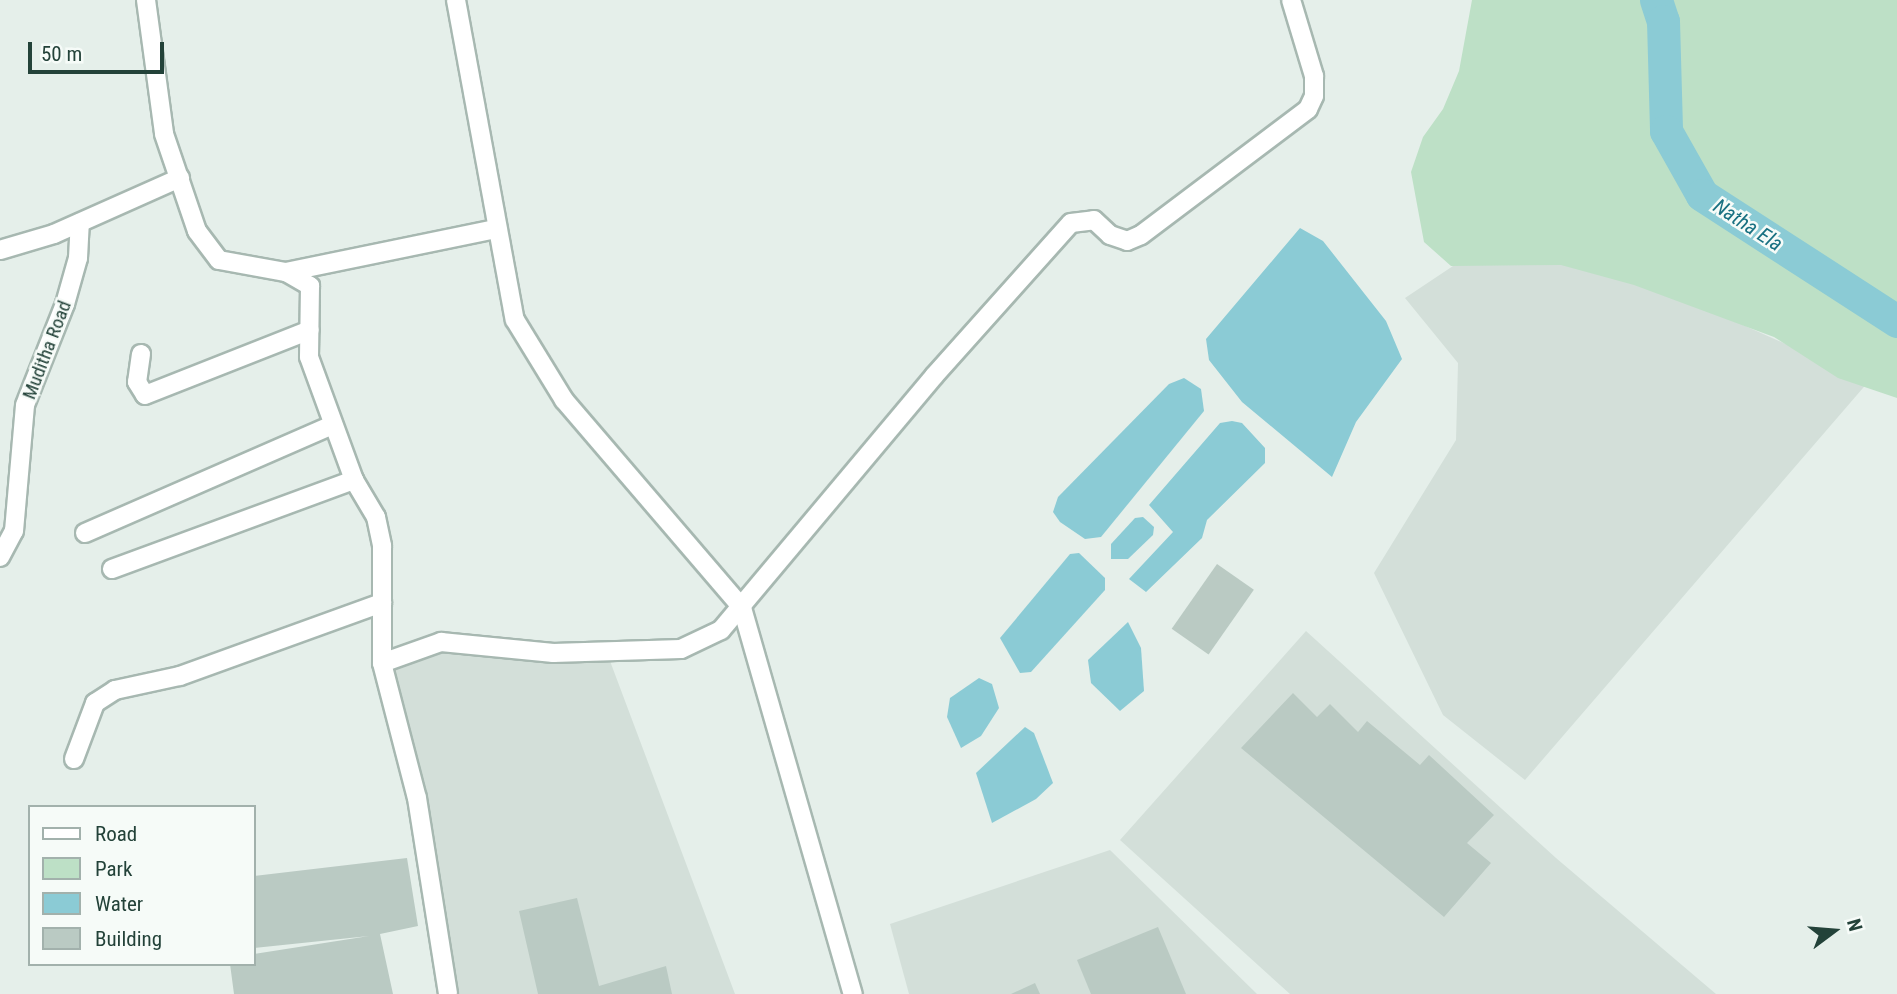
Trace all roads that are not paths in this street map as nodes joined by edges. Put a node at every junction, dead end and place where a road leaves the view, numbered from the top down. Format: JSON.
{"nodes":[{"id":1,"x":146,"y":0,"type":"edge"},
{"id":2,"x":456,"y":0,"type":"edge"},
{"id":3,"x":1291,"y":0,"type":"edge"},
{"id":4,"x":180,"y":178,"type":"junction"},
{"id":5,"x":80,"y":223,"type":"junction"},
{"id":6,"x":495,"y":229,"type":"junction"},
{"id":7,"x":0,"y":250,"type":"edge"},
{"id":8,"x":286,"y":272,"type":"junction"},
{"id":9,"x":310,"y":330,"type":"junction"},
{"id":10,"x":141,"y":354,"type":"dead end"},
{"id":11,"x":332,"y":425,"type":"junction"},
{"id":12,"x":354,"y":480,"type":"junction"},
{"id":13,"x":85,"y":533,"type":"dead end"},
{"id":14,"x":0,"y":556,"type":"edge"},
{"id":15,"x":112,"y":569,"type":"dead end"},
{"id":16,"x":382,"y":603,"type":"junction"},
{"id":17,"x":742,"y":608,"type":"junction"},
{"id":18,"x":382,"y":663,"type":"junction"},
{"id":19,"x":74,"y":759,"type":"dead end"},
{"id":20,"x":448,"y":994,"type":"edge"},
{"id":21,"x":853,"y":994,"type":"edge"}],
"edges":[{"from":1,"to":4,"type":"street"},
{"from":2,"to":6,"type":"street"},
{"from":3,"to":17,"type":"street"},
{"from":4,"to":5,"type":"street"},
{"from":4,"to":8,"type":"street"},
{"from":5,"to":7,"type":"street"},
{"from":5,"to":14,"type":"street","name":"Muditha Road"},
{"from":6,"to":8,"type":"street"},
{"from":6,"to":17,"type":"street"},
{"from":8,"to":9,"type":"street"},
{"from":9,"to":10,"type":"street"},
{"from":9,"to":11,"type":"street"},
{"from":11,"to":12,"type":"street"},
{"from":11,"to":13,"type":"street"},
{"from":12,"to":15,"type":"street"},
{"from":12,"to":16,"type":"street"},
{"from":16,"to":18,"type":"street"},
{"from":16,"to":19,"type":"street"},
{"from":17,"to":18,"type":"street"},
{"from":17,"to":21,"type":"street"},
{"from":18,"to":20,"type":"street"}]}
